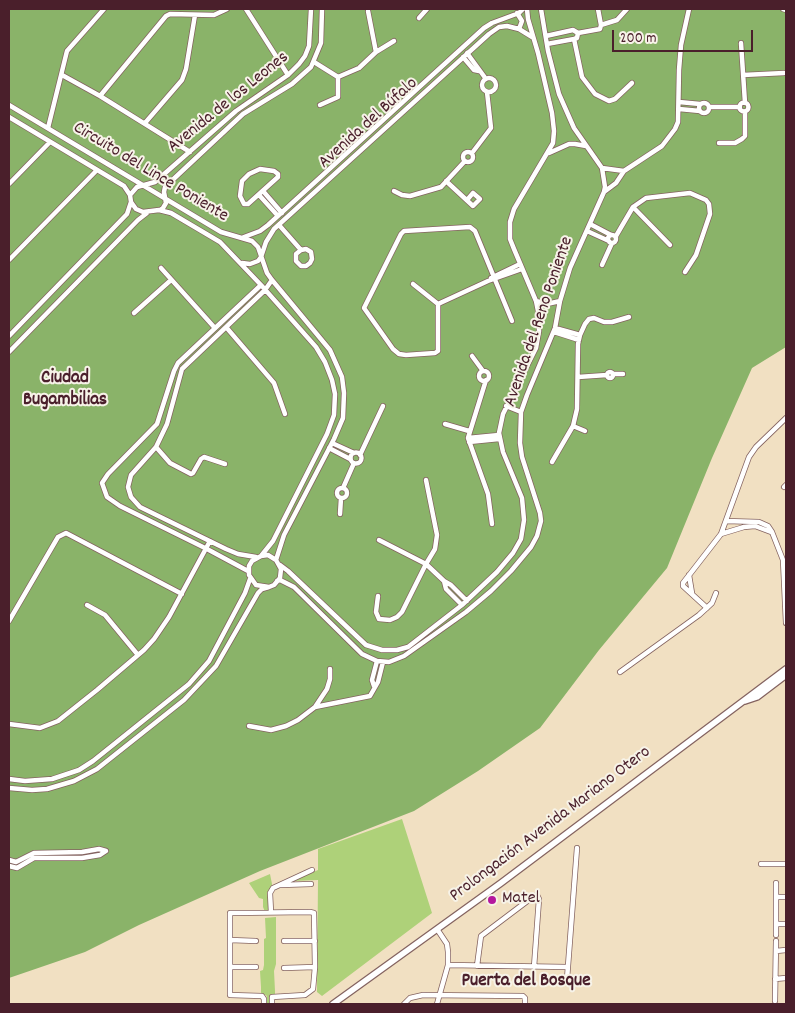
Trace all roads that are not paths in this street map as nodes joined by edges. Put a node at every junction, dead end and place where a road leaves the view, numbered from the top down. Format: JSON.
{"nodes":[{"id":1,"x":104,"y":9,"type":"edge"},
{"id":2,"x":227,"y":9,"type":"edge"},
{"id":3,"x":246,"y":9,"type":"edge"},
{"id":4,"x":311,"y":9,"type":"edge"},
{"id":5,"x":322,"y":9,"type":"edge"},
{"id":6,"x":427,"y":9,"type":"edge"},
{"id":7,"x":525,"y":9,"type":"edge"},
{"id":8,"x":541,"y":9,"type":"edge"},
{"id":9,"x":598,"y":9,"type":"edge"},
{"id":10,"x":627,"y":9,"type":"edge"},
{"id":11,"x":689,"y":9,"type":"edge"},
{"id":12,"x":368,"y":12,"type":"dead end"},
{"id":13,"x":517,"y":13,"type":"junction"},
{"id":14,"x":194,"y":15,"type":"junction"},
{"id":15,"x":418,"y":18,"type":"dead end"},
{"id":16,"x":601,"y":25,"type":"junction"},
{"id":17,"x":519,"y":29,"type":"junction"},
{"id":18,"x":578,"y":33,"type":"junction"},
{"id":19,"x":546,"y":36,"type":"junction"},
{"id":20,"x":533,"y":38,"type":"junction"},
{"id":21,"x":574,"y":40,"type":"junction"},
{"id":22,"x":394,"y":41,"type":"dead end"},
{"id":23,"x":741,"y":43,"type":"dead end"},
{"id":24,"x":547,"y":44,"type":"junction"},
{"id":25,"x":548,"y":50,"type":"junction"},
{"id":26,"x":376,"y":52,"type":"junction"},
{"id":27,"x":538,"y":52,"type":"junction"},
{"id":28,"x":465,"y":55,"type":"junction"},
{"id":29,"x":314,"y":62,"type":"junction"},
{"id":30,"x":299,"y":64,"type":"junction"},
{"id":31,"x":307,"y":71,"type":"junction"},
{"id":32,"x":784,"y":73,"type":"dead end"},
{"id":33,"x":62,"y":75,"type":"junction"},
{"id":34,"x":288,"y":75,"type":"junction"},
{"id":35,"x":743,"y":75,"type":"junction"},
{"id":36,"x":338,"y":77,"type":"junction"},
{"id":37,"x":486,"y":79,"type":"junction"},
{"id":38,"x":632,"y":83,"type":"dead end"},
{"id":39,"x":487,"y":92,"type":"junction"},
{"id":40,"x":100,"y":96,"type":"junction"},
{"id":41,"x":678,"y":102,"type":"junction"},
{"id":42,"x":745,"y":102,"type":"junction"},
{"id":43,"x":700,"y":104,"type":"junction"},
{"id":44,"x":9,"y":105,"type":"edge"},
{"id":45,"x":320,"y":105,"type":"dead end"},
{"id":46,"x":709,"y":107,"type":"junction"},
{"id":47,"x":740,"y":107,"type":"junction"},
{"id":48,"x":679,"y":109,"type":"junction"},
{"id":49,"x":700,"y":110,"type":"junction"},
{"id":50,"x":745,"y":112,"type":"junction"},
{"id":51,"x":9,"y":117,"type":"edge"},
{"id":52,"x":145,"y":123,"type":"junction"},
{"id":53,"x":48,"y":128,"type":"junction"},
{"id":54,"x":368,"y":134,"type":"junction"},
{"id":55,"x":373,"y":139,"type":"junction"},
{"id":56,"x":50,"y":142,"type":"junction"},
{"id":57,"x":719,"y":143,"type":"dead end"},
{"id":58,"x":586,"y":146,"type":"junction"},
{"id":59,"x":190,"y":152,"type":"junction"},
{"id":60,"x":548,"y":153,"type":"junction"},
{"id":61,"x":602,"y":168,"type":"junction"},
{"id":62,"x":97,"y":170,"type":"junction"},
{"id":63,"x":624,"y":171,"type":"junction"},
{"id":64,"x":446,"y":181,"type":"junction"},
{"id":65,"x":9,"y":184,"type":"edge"},
{"id":66,"x":144,"y":186,"type":"junction"},
{"id":67,"x":394,"y":190,"type":"dead end"},
{"id":68,"x":604,"y":192,"type":"junction"},
{"id":69,"x":261,"y":193,"type":"junction"},
{"id":70,"x":130,"y":196,"type":"junction"},
{"id":71,"x":166,"y":199,"type":"junction"},
{"id":72,"x":467,"y":200,"type":"dead end"},
{"id":73,"x":131,"y":202,"type":"junction"},
{"id":74,"x":633,"y":207,"type":"junction"},
{"id":75,"x":159,"y":210,"type":"junction"},
{"id":76,"x":149,"y":212,"type":"junction"},
{"id":77,"x":280,"y":214,"type":"junction"},
{"id":78,"x":590,"y":224,"type":"junction"},
{"id":79,"x":279,"y":225,"type":"junction"},
{"id":80,"x":587,"y":230,"type":"junction"},
{"id":81,"x":260,"y":232,"type":"junction"},
{"id":82,"x":613,"y":235,"type":"junction"},
{"id":83,"x":243,"y":238,"type":"junction"},
{"id":84,"x":268,"y":238,"type":"junction"},
{"id":85,"x":610,"y":242,"type":"junction"},
{"id":86,"x":670,"y":245,"type":"dead end"},
{"id":87,"x":301,"y":250,"type":"dead end"},
{"id":88,"x":261,"y":257,"type":"junction"},
{"id":89,"x":9,"y":260,"type":"edge"},
{"id":90,"x":238,"y":260,"type":"junction"},
{"id":91,"x":602,"y":264,"type":"dead end"},
{"id":92,"x":521,"y":266,"type":"junction"},
{"id":93,"x":161,"y":268,"type":"dead end"},
{"id":94,"x":685,"y":272,"type":"dead end"},
{"id":95,"x":493,"y":278,"type":"junction"},
{"id":96,"x":171,"y":280,"type":"junction"},
{"id":97,"x":272,"y":280,"type":"junction"},
{"id":98,"x":413,"y":284,"type":"dead end"},
{"id":99,"x":261,"y":285,"type":"junction"},
{"id":100,"x":265,"y":290,"type":"junction"},
{"id":101,"x":536,"y":301,"type":"junction"},
{"id":102,"x":560,"y":301,"type":"junction"},
{"id":103,"x":438,"y":304,"type":"junction"},
{"id":104,"x":134,"y":313,"type":"dead end"},
{"id":105,"x":629,"y":316,"type":"dead end"},
{"id":106,"x":512,"y":321,"type":"dead end"},
{"id":107,"x":226,"y":327,"type":"junction"},
{"id":108,"x":214,"y":328,"type":"junction"},
{"id":109,"x":554,"y":330,"type":"junction"},
{"id":110,"x":9,"y":336,"type":"edge"},
{"id":111,"x":579,"y":338,"type":"junction"},
{"id":112,"x":9,"y":352,"type":"edge"},
{"id":113,"x":472,"y":356,"type":"dead end"},
{"id":114,"x":623,"y":374,"type":"dead end"},
{"id":115,"x":578,"y":377,"type":"junction"},
{"id":116,"x":383,"y":406,"type":"dead end"},
{"id":117,"x":506,"y":406,"type":"junction"},
{"id":118,"x":522,"y":412,"type":"junction"},
{"id":119,"x":285,"y":414,"type":"dead end"},
{"id":120,"x":786,"y":418,"type":"edge"},
{"id":121,"x":445,"y":424,"type":"dead end"},
{"id":122,"x":573,"y":426,"type":"junction"},
{"id":123,"x":470,"y":431,"type":"junction"},
{"id":124,"x":585,"y":431,"type":"dead end"},
{"id":125,"x":499,"y":437,"type":"junction"},
{"id":126,"x":468,"y":440,"type":"junction"},
{"id":127,"x":332,"y":443,"type":"junction"},
{"id":128,"x":156,"y":447,"type":"junction"},
{"id":129,"x":329,"y":448,"type":"junction"},
{"id":130,"x":354,"y":453,"type":"junction"},
{"id":131,"x":360,"y":455,"type":"junction"},
{"id":132,"x":350,"y":458,"type":"junction"},
{"id":133,"x":552,"y":462,"type":"dead end"},
{"id":134,"x":354,"y":463,"type":"junction"},
{"id":135,"x":225,"y":464,"type":"dead end"},
{"id":136,"x":426,"y":480,"type":"dead end"},
{"id":137,"x":148,"y":511,"type":"junction"},
{"id":138,"x":340,"y":514,"type":"dead end"},
{"id":139,"x":145,"y":518,"type":"junction"},
{"id":140,"x":726,"y":521,"type":"junction"},
{"id":141,"x":492,"y":524,"type":"dead end"},
{"id":142,"x":772,"y":532,"type":"junction"},
{"id":143,"x":721,"y":534,"type":"junction"},
{"id":144,"x":379,"y":540,"type":"dead end"},
{"id":145,"x":210,"y":541,"type":"junction"},
{"id":146,"x":206,"y":549,"type":"junction"},
{"id":147,"x":259,"y":556,"type":"junction"},
{"id":148,"x":276,"y":560,"type":"junction"},
{"id":149,"x":426,"y":564,"type":"junction"},
{"id":150,"x":280,"y":565,"type":"junction"},
{"id":151,"x":248,"y":572,"type":"junction"},
{"id":152,"x":689,"y":575,"type":"junction"},
{"id":153,"x":250,"y":578,"type":"junction"},
{"id":154,"x":278,"y":581,"type":"junction"},
{"id":155,"x":444,"y":581,"type":"junction"},
{"id":156,"x":269,"y":587,"type":"junction"},
{"id":157,"x":716,"y":592,"type":"dead end"},
{"id":158,"x":182,"y":594,"type":"junction"},
{"id":159,"x":692,"y":594,"type":"junction"},
{"id":160,"x":378,"y":596,"type":"dead end"},
{"id":161,"x":467,"y":601,"type":"junction"},
{"id":162,"x":87,"y":605,"type":"dead end"},
{"id":163,"x":462,"y":605,"type":"junction"},
{"id":164,"x":708,"y":608,"type":"junction"},
{"id":165,"x":9,"y":621,"type":"edge"},
{"id":166,"x":786,"y":623,"type":"edge"},
{"id":167,"x":138,"y":655,"type":"junction"},
{"id":168,"x":377,"y":661,"type":"junction"},
{"id":169,"x":383,"y":662,"type":"junction"},
{"id":170,"x":330,"y":669,"type":"dead end"},
{"id":171,"x":786,"y":669,"type":"edge"},
{"id":172,"x":620,"y":672,"type":"dead end"},
{"id":173,"x":786,"y":675,"type":"edge"},
{"id":174,"x":374,"y":686,"type":"junction"},
{"id":175,"x":323,"y":694,"type":"junction"},
{"id":176,"x":330,"y":704,"type":"junction"},
{"id":177,"x":739,"y":704,"type":"junction"},
{"id":178,"x":315,"y":707,"type":"junction"},
{"id":179,"x":9,"y":724,"type":"edge"},
{"id":180,"x":249,"y":726,"type":"dead end"},
{"id":181,"x":9,"y":779,"type":"edge"},
{"id":182,"x":9,"y":788,"type":"edge"},
{"id":183,"x":577,"y":848,"type":"dead end"},
{"id":184,"x":9,"y":860,"type":"edge"},
{"id":185,"x":761,"y":864,"type":"dead end"},
{"id":186,"x":786,"y":864,"type":"edge"},
{"id":187,"x":9,"y":866,"type":"edge"},
{"id":188,"x":312,"y":870,"type":"dead end"},
{"id":189,"x":776,"y":883,"type":"dead end"},
{"id":190,"x":311,"y":884,"type":"dead end"},
{"id":191,"x":277,"y":885,"type":"junction"},
{"id":192,"x":776,"y":897,"type":"junction"},
{"id":193,"x":786,"y":897,"type":"edge"},
{"id":194,"x":271,"y":912,"type":"junction"},
{"id":195,"x":776,"y":924,"type":"junction"},
{"id":196,"x":786,"y":924,"type":"edge"},
{"id":197,"x":437,"y":929,"type":"junction"},
{"id":198,"x":230,"y":940,"type":"junction"},
{"id":199,"x":256,"y":941,"type":"dead end"},
{"id":200,"x":284,"y":941,"type":"dead end"},
{"id":201,"x":315,"y":941,"type":"junction"},
{"id":202,"x":786,"y":950,"type":"edge"},
{"id":203,"x":776,"y":951,"type":"junction"},
{"id":204,"x":448,"y":965,"type":"junction"},
{"id":205,"x":477,"y":966,"type":"junction"},
{"id":206,"x":230,"y":967,"type":"junction"},
{"id":207,"x":256,"y":967,"type":"dead end"},
{"id":208,"x":315,"y":967,"type":"junction"},
{"id":209,"x":534,"y":967,"type":"junction"},
{"id":210,"x":568,"y":967,"type":"junction"},
{"id":211,"x":284,"y":968,"type":"dead end"},
{"id":212,"x":786,"y":978,"type":"edge"},
{"id":213,"x":567,"y":979,"type":"dead end"},
{"id":214,"x":775,"y":979,"type":"junction"},
{"id":215,"x":438,"y":996,"type":"junction"},
{"id":216,"x":775,"y":1001,"type":"dead end"},
{"id":217,"x":264,"y":1004,"type":"edge"},
{"id":218,"x":272,"y":1004,"type":"edge"},
{"id":219,"x":333,"y":1004,"type":"edge"},
{"id":220,"x":404,"y":1004,"type":"edge"},
{"id":221,"x":437,"y":1004,"type":"edge"},
{"id":222,"x":525,"y":1004,"type":"edge"}],
"edges":[{"from":1,"to":33,"type":"street"},
{"from":2,"to":14,"type":"street"},
{"from":3,"to":34,"type":"street"},
{"from":4,"to":30,"type":"street","name":"Avenida de los Leones"},
{"from":5,"to":29,"type":"street","name":"Avenida de los Leones"},
{"from":6,"to":15,"type":"street"},
{"from":7,"to":13,"type":"street","name":"Avenida del Búfalo"},
{"from":7,"to":20,"type":"street","name":"Avenida del Reno Poniente"},
{"from":8,"to":19,"type":"street"},
{"from":9,"to":16,"type":"street"},
{"from":10,"to":16,"type":"street"},
{"from":11,"to":41,"type":"street"},
{"from":12,"to":26,"type":"street"},
{"from":13,"to":17,"type":"street"},
{"from":13,"to":54,"type":"street","name":"Avenida del Búfalo"},
{"from":14,"to":40,"type":"street"},
{"from":14,"to":52,"type":"street"},
{"from":16,"to":18,"type":"street"},
{"from":17,"to":20,"type":"street"},
{"from":17,"to":28,"type":"street","name":"Avenida del Búfalo"},
{"from":18,"to":19,"type":"street"},
{"from":18,"to":21,"type":"street"},
{"from":19,"to":24,"type":"street"},
{"from":20,"to":27,"type":"street","name":"Avenida del Reno Poniente"},
{"from":21,"to":24,"type":"street"},
{"from":21,"to":38,"type":"street"},
{"from":22,"to":26,"type":"street"},
{"from":23,"to":35,"type":"street"},
{"from":24,"to":25,"type":"street"},
{"from":25,"to":27,"type":"street"},
{"from":25,"to":58,"type":"street"},
{"from":26,"to":36,"type":"street"},
{"from":27,"to":60,"type":"street","name":"Avenida del Reno Poniente"},
{"from":28,"to":37,"type":"street"},
{"from":28,"to":55,"type":"street","name":"Avenida del Búfalo"},
{"from":29,"to":31,"type":"street","name":"Avenida de los Leones"},
{"from":29,"to":36,"type":"street","name":"Avenida de los Leones"},
{"from":30,"to":31,"type":"street"},
{"from":30,"to":34,"type":"street","name":"Avenida de los Leones"},
{"from":31,"to":71,"type":"street","name":"Avenida de los Leones"},
{"from":32,"to":35,"type":"street"},
{"from":33,"to":40,"type":"street"},
{"from":33,"to":53,"type":"street"},
{"from":34,"to":59,"type":"street","name":"Avenida de los Leones"},
{"from":35,"to":42,"type":"street"},
{"from":36,"to":45,"type":"street"},
{"from":37,"to":39,"type":"street"},
{"from":37,"to":39,"type":"street"},
{"from":39,"to":64,"type":"street"},
{"from":40,"to":52,"type":"street"},
{"from":41,"to":43,"type":"street"},
{"from":41,"to":48,"type":"street"},
{"from":42,"to":47,"type":"street"},
{"from":42,"to":50,"type":"street"},
{"from":43,"to":46,"type":"street"},
{"from":43,"to":49,"type":"street"},
{"from":44,"to":53,"type":"street","name":"Circuito del Lince Poniente"},
{"from":46,"to":47,"type":"street"},
{"from":46,"to":49,"type":"street"},
{"from":47,"to":50,"type":"street"},
{"from":48,"to":49,"type":"street"},
{"from":48,"to":63,"type":"street"},
{"from":50,"to":57,"type":"street"},
{"from":51,"to":56,"type":"street","name":"Circuito del Lince Poniente"},
{"from":52,"to":59,"type":"street"},
{"from":53,"to":66,"type":"street","name":"Circuito del Lince Poniente"},
{"from":54,"to":55,"type":"street"},
{"from":54,"to":77,"type":"street","name":"Avenida del Búfalo"},
{"from":55,"to":79,"type":"street","name":"Avenida del Búfalo"},
{"from":56,"to":62,"type":"street","name":"Circuito del Lince Poniente"},
{"from":56,"to":65,"type":"street"},
{"from":58,"to":60,"type":"street"},
{"from":58,"to":61,"type":"street"},
{"from":59,"to":66,"type":"street","name":"Avenida de los Leones"},
{"from":60,"to":92,"type":"street","name":"Avenida del Reno Poniente"},
{"from":61,"to":63,"type":"street"},
{"from":61,"to":68,"type":"street","name":"Avenida del Reno Poniente"},
{"from":62,"to":70,"type":"street","name":"Circuito del Lince Poniente"},
{"from":62,"to":89,"type":"street"},
{"from":63,"to":68,"type":"street"},
{"from":64,"to":67,"type":"street"},
{"from":64,"to":72,"type":"street"},
{"from":66,"to":70,"type":"street","name":"Avenida de los Leones"},
{"from":66,"to":71,"type":"street","name":"Circuito del Lince Poniente"},
{"from":68,"to":78,"type":"street","name":"Avenida del Reno Poniente"},
{"from":69,"to":69,"type":"street"},
{"from":69,"to":77,"type":"street"},
{"from":70,"to":73,"type":"street"},
{"from":71,"to":75,"type":"street","name":"Avenida de los Leones"},
{"from":71,"to":83,"type":"street","name":"Circuito del Lince Poniente"},
{"from":73,"to":76,"type":"street","name":"Circuito del Lince Poniente"},
{"from":73,"to":110,"type":"street"},
{"from":74,"to":82,"type":"street"},
{"from":74,"to":86,"type":"street"},
{"from":74,"to":94,"type":"street"},
{"from":75,"to":76,"type":"street"},
{"from":75,"to":90,"type":"street","name":"Circuito del Lince Poniente"},
{"from":76,"to":112,"type":"street"},
{"from":77,"to":81,"type":"street","name":"Avenida del Búfalo"},
{"from":78,"to":80,"type":"street","name":"Avenida del Reno Poniente"},
{"from":78,"to":82,"type":"street"},
{"from":79,"to":84,"type":"street","name":"Avenida del Búfalo"},
{"from":79,"to":87,"type":"street"},
{"from":80,"to":85,"type":"street"},
{"from":80,"to":102,"type":"street","name":"Avenida del Reno Poniente"},
{"from":81,"to":83,"type":"street","name":"Avenida del Búfalo"},
{"from":81,"to":84,"type":"street"},
{"from":82,"to":85,"type":"street"},
{"from":83,"to":88,"type":"street","name":"Circuito del Lince Poniente"},
{"from":84,"to":88,"type":"street","name":"Avenida del Búfalo"},
{"from":85,"to":91,"type":"street"},
{"from":88,"to":90,"type":"street"},
{"from":88,"to":97,"type":"street","name":"Circuito del Lince Poniente"},
{"from":90,"to":99,"type":"street","name":"Circuito del Lince Poniente"},
{"from":92,"to":95,"type":"street"},
{"from":92,"to":101,"type":"street","name":"Avenida del Reno Poniente"},
{"from":93,"to":96,"type":"street"},
{"from":95,"to":103,"type":"street"},
{"from":95,"to":103,"type":"street"},
{"from":95,"to":106,"type":"street"},
{"from":96,"to":104,"type":"street"},
{"from":96,"to":108,"type":"street"},
{"from":97,"to":100,"type":"street"},
{"from":97,"to":127,"type":"street","name":"Circuito del Lince Poniente"},
{"from":98,"to":103,"type":"street"},
{"from":99,"to":100,"type":"street","name":"Circuito del Lince Poniente"},
{"from":99,"to":108,"type":"street"},
{"from":100,"to":107,"type":"street"},
{"from":100,"to":147,"type":"street","name":"Circuito del Lince Poniente"},
{"from":101,"to":102,"type":"street"},
{"from":101,"to":117,"type":"street","name":"Avenida del Reno Poniente"},
{"from":102,"to":109,"type":"street","name":"Avenida del Reno Poniente"},
{"from":105,"to":111,"type":"street"},
{"from":107,"to":119,"type":"street"},
{"from":107,"to":128,"type":"street"},
{"from":108,"to":139,"type":"street"},
{"from":109,"to":111,"type":"street"},
{"from":109,"to":118,"type":"street","name":"Avenida del Reno Poniente"},
{"from":111,"to":115,"type":"street"},
{"from":113,"to":123,"type":"street"},
{"from":114,"to":115,"type":"street"},
{"from":115,"to":122,"type":"street"},
{"from":116,"to":131,"type":"street"},
{"from":117,"to":118,"type":"street"},
{"from":117,"to":125,"type":"street","name":"Avenida del Reno Poniente"},
{"from":118,"to":169,"type":"street","name":"Avenida del Reno Poniente"},
{"from":120,"to":140,"type":"street"},
{"from":121,"to":123,"type":"street"},
{"from":122,"to":124,"type":"street"},
{"from":122,"to":133,"type":"street"},
{"from":123,"to":126,"type":"street"},
{"from":125,"to":126,"type":"street"},
{"from":125,"to":161,"type":"street"},
{"from":126,"to":141,"type":"street"},
{"from":127,"to":129,"type":"street","name":"Circuito del Lince Poniente"},
{"from":127,"to":130,"type":"street"},
{"from":128,"to":135,"type":"street"},
{"from":128,"to":137,"type":"street"},
{"from":129,"to":132,"type":"street"},
{"from":129,"to":148,"type":"street","name":"Circuito del Lince Poniente"},
{"from":130,"to":131,"type":"street"},
{"from":130,"to":132,"type":"street"},
{"from":131,"to":134,"type":"street"},
{"from":132,"to":134,"type":"street"},
{"from":134,"to":138,"type":"street"},
{"from":136,"to":149,"type":"street"},
{"from":137,"to":139,"type":"street"},
{"from":137,"to":145,"type":"street"},
{"from":139,"to":146,"type":"street"},
{"from":140,"to":142,"type":"street"},
{"from":140,"to":143,"type":"street"},
{"from":142,"to":143,"type":"street"},
{"from":142,"to":166,"type":"street"},
{"from":143,"to":152,"type":"street"},
{"from":144,"to":149,"type":"street"},
{"from":145,"to":146,"type":"street"},
{"from":145,"to":147,"type":"street"},
{"from":146,"to":151,"type":"street"},
{"from":146,"to":158,"type":"street"},
{"from":147,"to":148,"type":"street"},
{"from":147,"to":151,"type":"street"},
{"from":148,"to":150,"type":"street"},
{"from":149,"to":155,"type":"street"},
{"from":149,"to":160,"type":"street"},
{"from":150,"to":154,"type":"street"},
{"from":150,"to":163,"type":"street"},
{"from":151,"to":153,"type":"street"},
{"from":152,"to":159,"type":"street"},
{"from":152,"to":159,"type":"street"},
{"from":153,"to":156,"type":"street"},
{"from":153,"to":181,"type":"street"},
{"from":154,"to":156,"type":"street"},
{"from":154,"to":168,"type":"street","name":"Avenida del Reno Poniente"},
{"from":155,"to":161,"type":"street"},
{"from":155,"to":163,"type":"street"},
{"from":156,"to":182,"type":"street"},
{"from":157,"to":164,"type":"street"},
{"from":158,"to":165,"type":"street"},
{"from":158,"to":167,"type":"street"},
{"from":159,"to":164,"type":"street"},
{"from":161,"to":163,"type":"street"},
{"from":162,"to":167,"type":"street"},
{"from":164,"to":172,"type":"street"},
{"from":167,"to":179,"type":"street"},
{"from":168,"to":169,"type":"street","name":"Avenida del Reno Poniente"},
{"from":168,"to":174,"type":"street"},
{"from":169,"to":174,"type":"street"},
{"from":170,"to":175,"type":"street"},
{"from":171,"to":177,"type":"street","name":"Prolongación Avenida Mariano Otero"},
{"from":173,"to":177,"type":"street"},
{"from":174,"to":176,"type":"street"},
{"from":175,"to":176,"type":"street"},
{"from":175,"to":178,"type":"street"},
{"from":176,"to":178,"type":"street"},
{"from":177,"to":197,"type":"street","name":"Prolongación Avenida Mariano Otero"},
{"from":178,"to":180,"type":"street"},
{"from":183,"to":210,"type":"street"},
{"from":184,"to":187,"type":"street"},
{"from":185,"to":186,"type":"street"},
{"from":188,"to":191,"type":"street"},
{"from":189,"to":192,"type":"street"},
{"from":190,"to":191,"type":"street"},
{"from":191,"to":194,"type":"street"},
{"from":192,"to":193,"type":"street"},
{"from":192,"to":195,"type":"street"},
{"from":194,"to":198,"type":"street"},
{"from":194,"to":201,"type":"street"},
{"from":195,"to":196,"type":"street"},
{"from":195,"to":203,"type":"street"},
{"from":197,"to":204,"type":"street"},
{"from":197,"to":219,"type":"street","name":"Prolongación Avenida Mariano Otero"},
{"from":198,"to":199,"type":"street"},
{"from":198,"to":206,"type":"street"},
{"from":200,"to":201,"type":"street"},
{"from":201,"to":208,"type":"street"},
{"from":202,"to":203,"type":"street"},
{"from":203,"to":214,"type":"street"},
{"from":204,"to":205,"type":"street"},
{"from":204,"to":215,"type":"street"},
{"from":205,"to":209,"type":"street"},
{"from":205,"to":209,"type":"street"},
{"from":206,"to":207,"type":"street"},
{"from":206,"to":217,"type":"street"},
{"from":208,"to":211,"type":"street"},
{"from":208,"to":218,"type":"street"},
{"from":209,"to":210,"type":"street"},
{"from":210,"to":213,"type":"street"},
{"from":212,"to":214,"type":"street"},
{"from":214,"to":216,"type":"street"},
{"from":215,"to":220,"type":"street"},
{"from":215,"to":221,"type":"street"},
{"from":215,"to":222,"type":"street"}]}
